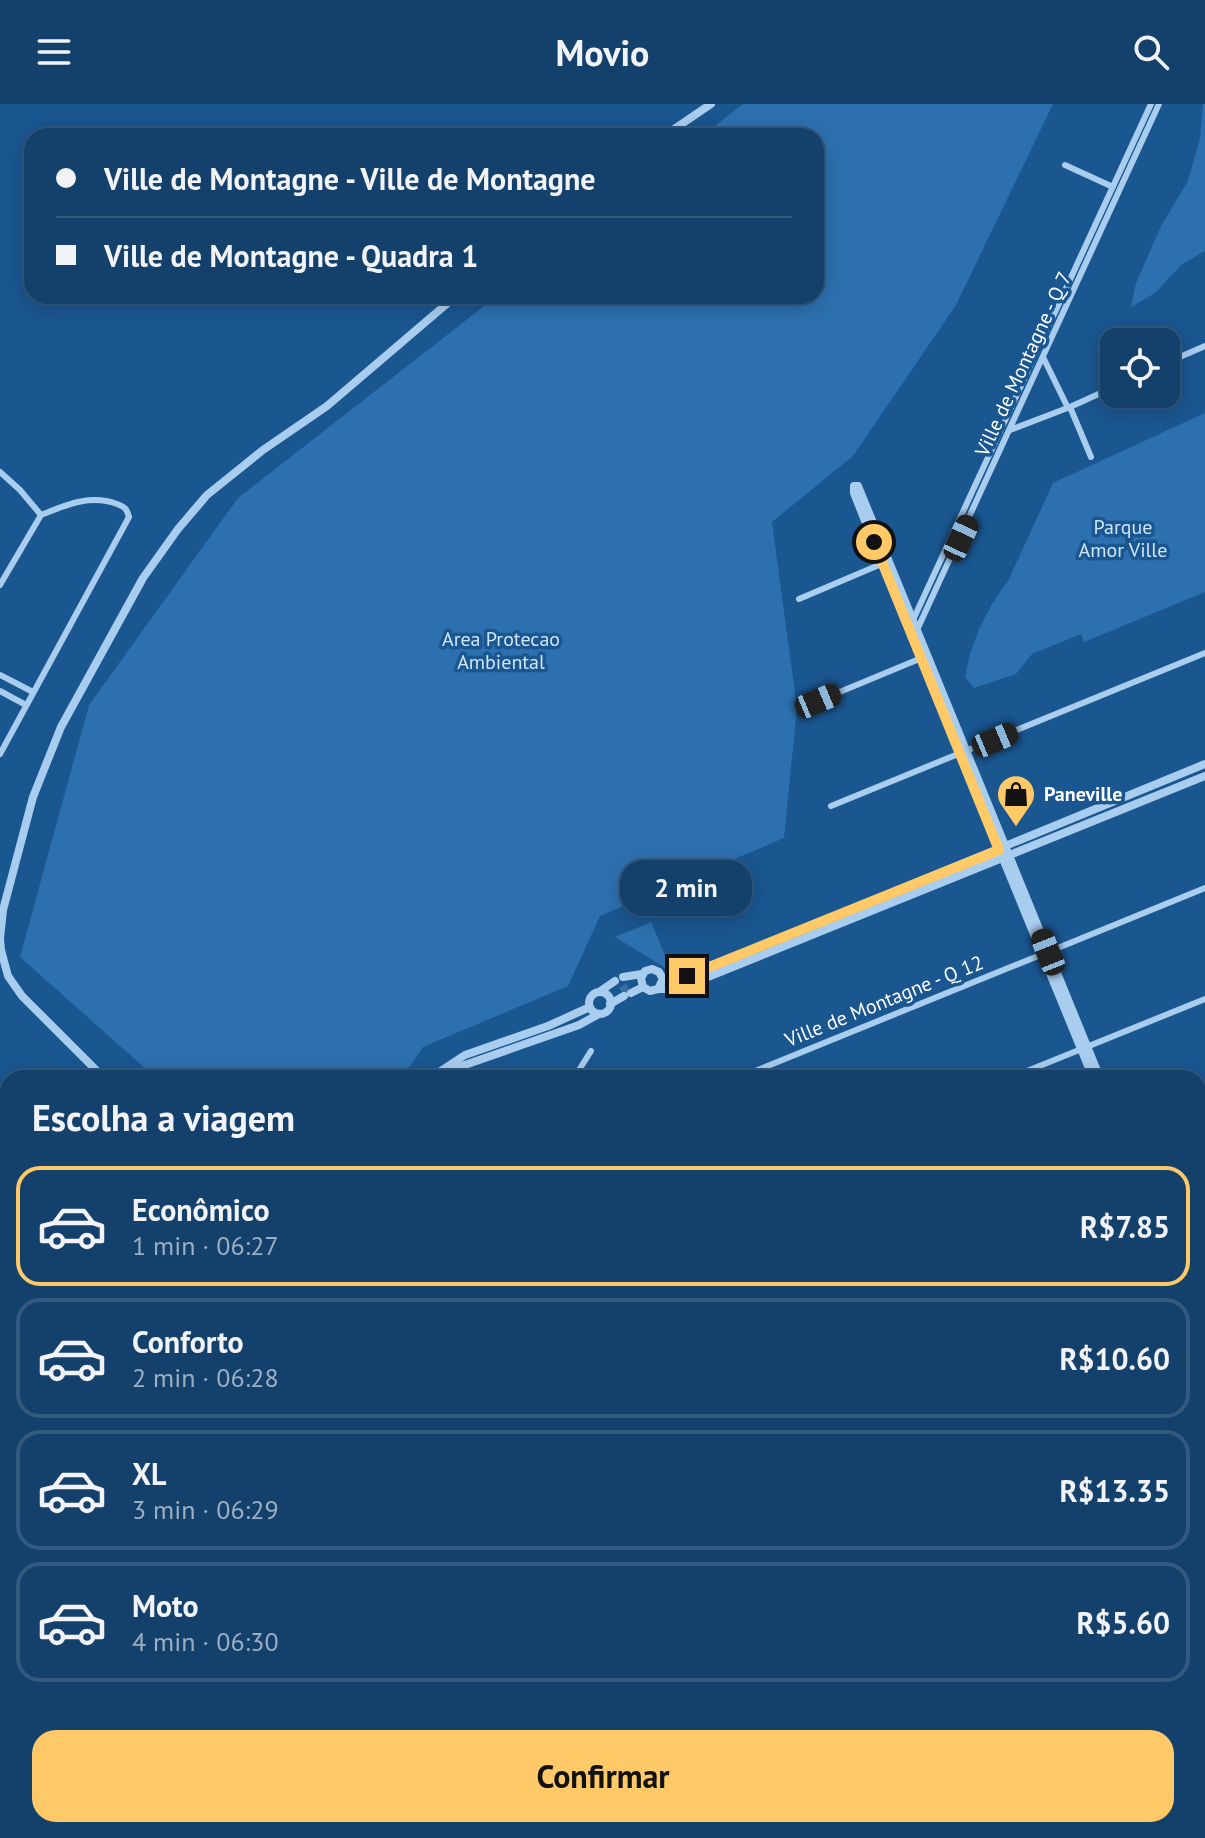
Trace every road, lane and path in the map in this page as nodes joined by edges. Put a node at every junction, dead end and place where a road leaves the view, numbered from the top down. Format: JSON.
{"nodes":[{"id":1,"x":711,"y":104,"type":"edge"},
{"id":2,"x":1151,"y":104,"type":"edge"},
{"id":3,"x":1159,"y":104,"type":"edge"},
{"id":4,"x":676,"y":128,"type":"edge"},
{"id":5,"x":1065,"y":165,"type":"dead end"},
{"id":6,"x":1113,"y":187,"type":"junction"},
{"id":7,"x":1112,"y":198,"type":"junction"},
{"id":8,"x":446,"y":304,"type":"edge"},
{"id":9,"x":1205,"y":346,"type":"edge"},
{"id":10,"x":1038,"y":350,"type":"junction"},
{"id":11,"x":1180,"y":357,"type":"edge"},
{"id":12,"x":1043,"y":358,"type":"junction"},
{"id":13,"x":1100,"y":393,"type":"edge"},
{"id":14,"x":1069,"y":407,"type":"junction"},
{"id":15,"x":1010,"y":430,"type":"junction"},
{"id":16,"x":1000,"y":432,"type":"junction"},
{"id":17,"x":1091,"y":457,"type":"dead end"},
{"id":18,"x":0,"y":472,"type":"edge"},
{"id":19,"x":856,"y":489,"type":"dead end"},
{"id":20,"x":41,"y":515,"type":"junction"},
{"id":21,"x":886,"y":562,"type":"junction"},
{"id":22,"x":0,"y":585,"type":"edge"},
{"id":23,"x":799,"y":599,"type":"dead end"},
{"id":24,"x":913,"y":628,"type":"junction"},
{"id":25,"x":1205,"y":653,"type":"edge"},
{"id":26,"x":924,"y":656,"type":"junction"},
{"id":27,"x":0,"y":675,"type":"edge"},
{"id":28,"x":0,"y":691,"type":"edge"},
{"id":29,"x":33,"y":692,"type":"junction"},
{"id":30,"x":818,"y":701,"type":"dead end"},
{"id":31,"x":26,"y":705,"type":"junction"},
{"id":32,"x":963,"y":753,"type":"junction"},
{"id":33,"x":0,"y":754,"type":"edge"},
{"id":34,"x":1205,"y":764,"type":"edge"},
{"id":35,"x":1205,"y":776,"type":"edge"},
{"id":36,"x":1117,"y":800,"type":"junction"},
{"id":37,"x":831,"y":806,"type":"dead end"},
{"id":38,"x":1122,"y":810,"type":"junction"},
{"id":39,"x":1004,"y":853,"type":"junction"},
{"id":40,"x":1205,"y":888,"type":"edge"},
{"id":41,"x":770,"y":948,"type":"junction"},
{"id":42,"x":1045,"y":953,"type":"junction"},
{"id":43,"x":663,"y":979,"type":"junction"},
{"id":44,"x":642,"y":981,"type":"junction"},
{"id":45,"x":658,"y":989,"type":"junction"},
{"id":46,"x":599,"y":992,"type":"junction"},
{"id":47,"x":1205,"y":999,"type":"edge"},
{"id":48,"x":610,"y":1002,"type":"junction"},
{"id":49,"x":590,"y":1007,"type":"junction"},
{"id":50,"x":599,"y":1014,"type":"junction"},
{"id":51,"x":1084,"y":1048,"type":"junction"},
{"id":52,"x":591,"y":1051,"type":"dead end"},
{"id":53,"x":96,"y":1070,"type":"edge"},
{"id":54,"x":442,"y":1070,"type":"edge"},
{"id":55,"x":456,"y":1070,"type":"edge"},
{"id":56,"x":579,"y":1070,"type":"edge"},
{"id":57,"x":758,"y":1070,"type":"edge"},
{"id":58,"x":1030,"y":1070,"type":"edge"},
{"id":59,"x":1091,"y":1070,"type":"edge"},
{"id":60,"x":1096,"y":1070,"type":"edge"}],
"edges":[{"from":1,"to":4,"type":"street"},
{"from":2,"to":6,"type":"street","name":"Ville de Montagne - Q 7"},
{"from":3,"to":7,"type":"street","name":"Ville de Montagne - Q 7"},
{"from":5,"to":6,"type":"street"},
{"from":6,"to":7,"type":"street","name":"Ville de Montagne - Q 7"},
{"from":7,"to":10,"type":"street","name":"Ville de Montagne - Q 7"},
{"from":7,"to":12,"type":"street","name":"Ville de Montagne - Q 7"},
{"from":8,"to":53,"type":"street"},
{"from":9,"to":11,"type":"street"},
{"from":10,"to":12,"type":"street"},
{"from":10,"to":16,"type":"street","name":"Ville de Montagne - Q 7"},
{"from":12,"to":14,"type":"street"},
{"from":12,"to":15,"type":"street","name":"Ville de Montagne - Q 7"},
{"from":13,"to":14,"type":"street"},
{"from":14,"to":15,"type":"street"},
{"from":14,"to":17,"type":"street"},
{"from":15,"to":16,"type":"street"},
{"from":15,"to":24,"type":"street","name":"Ville de Montagne - Q 7"},
{"from":16,"to":24,"type":"street","name":"Ville de Montagne - Q 7"},
{"from":18,"to":20,"type":"street"},
{"from":19,"to":21,"type":"street"},
{"from":20,"to":22,"type":"street"},
{"from":20,"to":29,"type":"street"},
{"from":21,"to":23,"type":"street"},
{"from":21,"to":24,"type":"street"},
{"from":24,"to":26,"type":"street"},
{"from":25,"to":32,"type":"street"},
{"from":26,"to":30,"type":"street"},
{"from":26,"to":32,"type":"street"},
{"from":27,"to":29,"type":"street"},
{"from":28,"to":31,"type":"street"},
{"from":29,"to":31,"type":"street"},
{"from":31,"to":33,"type":"street"},
{"from":32,"to":37,"type":"street"},
{"from":32,"to":39,"type":"street"},
{"from":34,"to":36,"type":"street"},
{"from":35,"to":38,"type":"street"},
{"from":36,"to":38,"type":"street"},
{"from":36,"to":39,"type":"street"},
{"from":38,"to":39,"type":"street"},
{"from":39,"to":41,"type":"street"},
{"from":39,"to":42,"type":"street"},
{"from":40,"to":42,"type":"street","name":"Ville de Montagne - Q 12"},
{"from":41,"to":43,"type":"street"},
{"from":41,"to":45,"type":"street"},
{"from":42,"to":51,"type":"street"},
{"from":42,"to":57,"type":"street","name":"Ville de Montagne - Q 12"},
{"from":43,"to":44,"type":"street"},
{"from":43,"to":45,"type":"street"},
{"from":44,"to":45,"type":"street"},
{"from":44,"to":46,"type":"street"},
{"from":44,"to":48,"type":"street"},
{"from":46,"to":48,"type":"street"},
{"from":46,"to":49,"type":"street"},
{"from":47,"to":51,"type":"street"},
{"from":48,"to":50,"type":"street"},
{"from":49,"to":50,"type":"street"},
{"from":49,"to":54,"type":"street"},
{"from":50,"to":55,"type":"street"},
{"from":51,"to":58,"type":"street"},
{"from":51,"to":59,"type":"street"},
{"from":51,"to":60,"type":"street"},
{"from":52,"to":56,"type":"street"}]}
